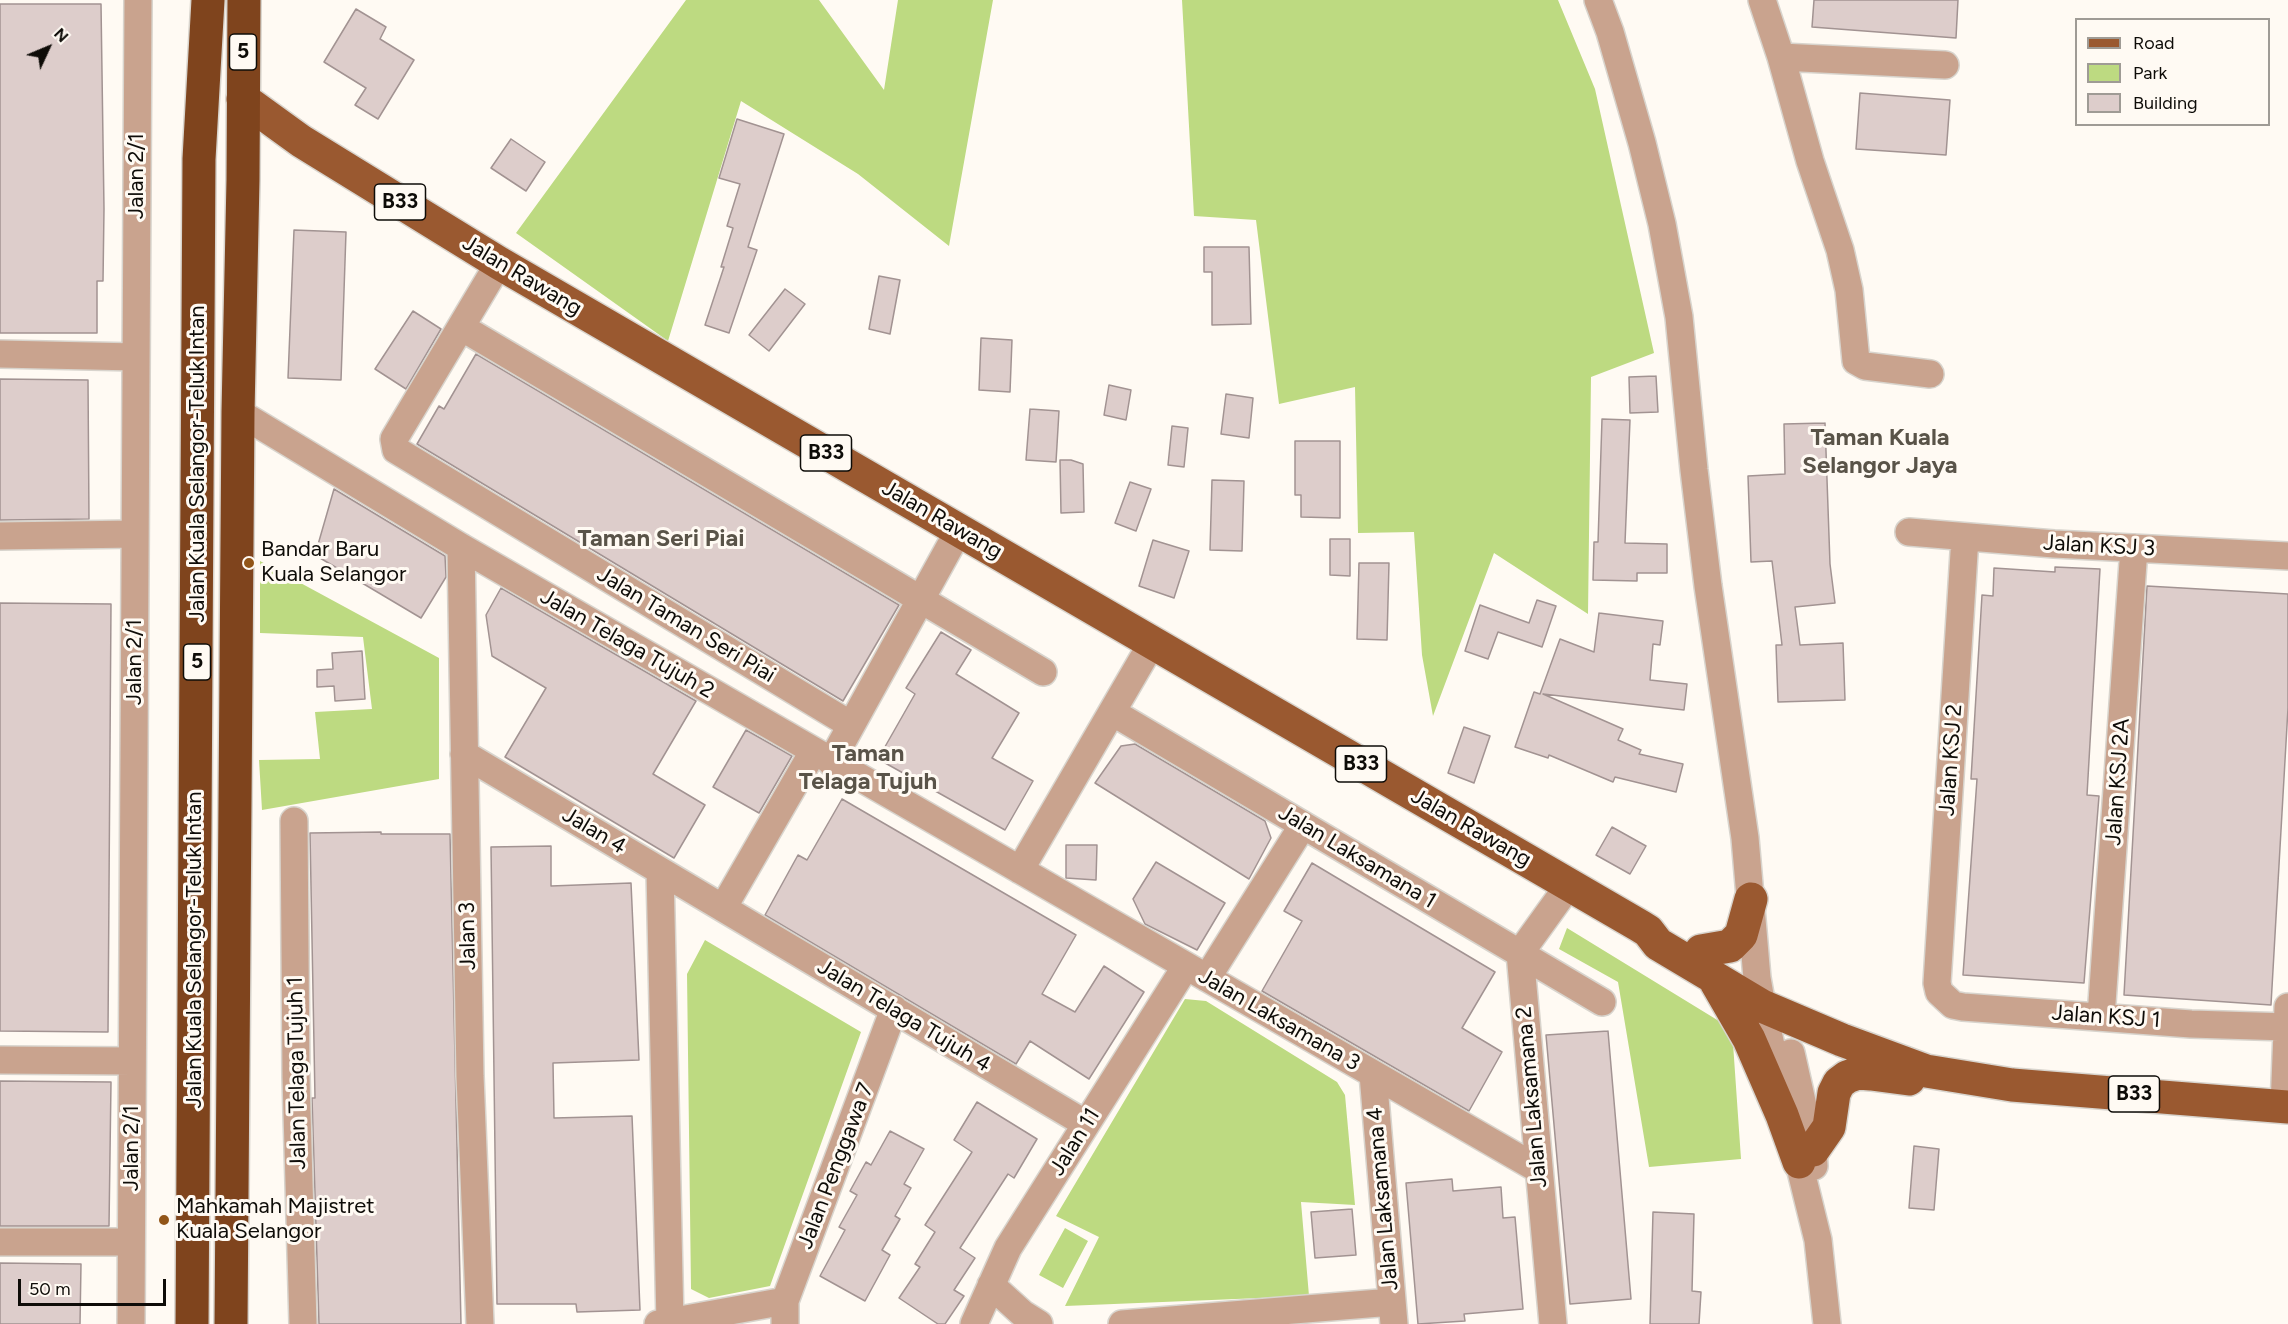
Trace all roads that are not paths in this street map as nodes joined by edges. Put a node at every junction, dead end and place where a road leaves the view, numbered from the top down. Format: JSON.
{"nodes":[{"id":1,"x":138,"y":0,"type":"edge"},
{"id":2,"x":208,"y":0,"type":"edge"},
{"id":3,"x":214,"y":0,"type":"edge"},
{"id":4,"x":244,"y":0,"type":"edge"},
{"id":5,"x":1598,"y":0,"type":"edge"},
{"id":6,"x":1762,"y":0,"type":"edge"},
{"id":7,"x":1781,"y":57,"type":"junction"},
{"id":8,"x":1945,"y":66,"type":"dead end"},
{"id":9,"x":243,"y":99,"type":"junction"},
{"id":10,"x":499,"y":263,"type":"junction"},
{"id":11,"x":199,"y":322,"type":"junction"},
{"id":12,"x":461,"y":327,"type":"junction"},
{"id":13,"x":0,"y":354,"type":"edge"},
{"id":14,"x":136,"y":357,"type":"junction"},
{"id":15,"x":1930,"y":374,"type":"dead end"},
{"id":16,"x":238,"y":412,"type":"junction"},
{"id":17,"x":959,"y":530,"type":"junction"},
{"id":18,"x":1909,"y":532,"type":"dead end"},
{"id":19,"x":135,"y":534,"type":"junction"},
{"id":20,"x":0,"y":536,"type":"edge"},
{"id":21,"x":1965,"y":537,"type":"junction"},
{"id":22,"x":461,"y":547,"type":"junction"},
{"id":23,"x":2134,"y":548,"type":"junction"},
{"id":24,"x":2288,"y":556,"type":"edge"},
{"id":25,"x":921,"y":599,"type":"junction"},
{"id":26,"x":1152,"y":643,"type":"junction"},
{"id":27,"x":1043,"y":672,"type":"dead end"},
{"id":28,"x":1112,"y":712,"type":"junction"},
{"id":29,"x":851,"y":725,"type":"junction"},
{"id":30,"x":464,"y":754,"type":"junction"},
{"id":31,"x":822,"y":757,"type":"junction"},
{"id":32,"x":294,"y":821,"type":"dead end"},
{"id":33,"x":1303,"y":825,"type":"junction"},
{"id":34,"x":660,"y":870,"type":"junction"},
{"id":35,"x":1020,"y":870,"type":"junction"},
{"id":36,"x":1569,"y":885,"type":"junction"},
{"id":37,"x":1751,"y":899,"type":"junction"},
{"id":38,"x":723,"y":908,"type":"junction"},
{"id":39,"x":1520,"y":953,"type":"junction"},
{"id":40,"x":1707,"y":964,"type":"junction"},
{"id":41,"x":1197,"y":972,"type":"junction"},
{"id":42,"x":1937,"y":983,"type":"joint"},
{"id":43,"x":1769,"y":997,"type":"junction"},
{"id":44,"x":1602,"y":1002,"type":"dead end"},
{"id":45,"x":894,"y":1009,"type":"junction"},
{"id":46,"x":2101,"y":1017,"type":"junction"},
{"id":47,"x":2287,"y":1017,"type":"edge"},
{"id":48,"x":0,"y":1060,"type":"edge"},
{"id":49,"x":132,"y":1061,"type":"junction"},
{"id":50,"x":1373,"y":1074,"type":"junction"},
{"id":51,"x":1981,"y":1081,"type":"junction"},
{"id":52,"x":2286,"y":1107,"type":"edge"},
{"id":53,"x":1086,"y":1124,"type":"junction"},
{"id":54,"x":1806,"y":1156,"type":"junction"},
{"id":55,"x":1538,"y":1168,"type":"junction"},
{"id":56,"x":0,"y":1242,"type":"edge"},
{"id":57,"x":131,"y":1242,"type":"junction"},
{"id":58,"x":991,"y":1285,"type":"junction"},
{"id":59,"x":785,"y":1312,"type":"edge"},
{"id":60,"x":1393,"y":1313,"type":"edge"},
{"id":61,"x":664,"y":1323,"type":"edge"},
{"id":62,"x":131,"y":1324,"type":"edge"},
{"id":63,"x":192,"y":1324,"type":"edge"},
{"id":64,"x":231,"y":1324,"type":"edge"},
{"id":65,"x":303,"y":1324,"type":"edge"},
{"id":66,"x":480,"y":1324,"type":"edge"},
{"id":67,"x":974,"y":1324,"type":"edge"},
{"id":68,"x":1039,"y":1324,"type":"edge"},
{"id":69,"x":1122,"y":1324,"type":"edge"},
{"id":70,"x":1553,"y":1324,"type":"edge"},
{"id":71,"x":1827,"y":1324,"type":"edge"}],
"edges":[{"from":1,"to":14,"type":"street","name":"Jalan 2/1"},
{"from":2,"to":11,"type":"highway","name":"Jalan Kuala Selangor-Teluk Intan","number":"5"},
{"from":3,"to":9,"type":"highway"},
{"from":4,"to":9,"type":"highway","name":"Jalan Kuala Selangor-Teluk Intan","number":"5"},
{"from":5,"to":37,"type":"street"},
{"from":6,"to":7,"type":"street"},
{"from":7,"to":8,"type":"street"},
{"from":7,"to":15,"type":"street"},
{"from":9,"to":10,"type":"main road","name":"Jalan Rawang","number":"B33"},
{"from":9,"to":11,"type":"highway"},
{"from":9,"to":16,"type":"highway","name":"Jalan Kuala Selangor-Teluk Intan","number":"5"},
{"from":10,"to":12,"type":"street","name":"Jalan Taman Seri Piai"},
{"from":10,"to":17,"type":"main road","name":"Jalan Rawang","number":"B33"},
{"from":11,"to":63,"type":"highway","name":"Jalan Kuala Selangor-Teluk Intan","number":"5"},
{"from":12,"to":25,"type":"street"},
{"from":12,"to":29,"type":"street","name":"Jalan Taman Seri Piai"},
{"from":13,"to":14,"type":"street"},
{"from":14,"to":19,"type":"street","name":"Jalan 2/1"},
{"from":16,"to":22,"type":"street","name":"Jalan Telaga Tujuh 2"},
{"from":16,"to":64,"type":"highway","name":"Jalan Kuala Selangor-Teluk Intan","number":"5"},
{"from":17,"to":25,"type":"street"},
{"from":17,"to":26,"type":"main road","name":"Jalan Rawang","number":"B33"},
{"from":18,"to":21,"type":"street","name":"Jalan KSJ 3"},
{"from":19,"to":20,"type":"street"},
{"from":19,"to":49,"type":"street","name":"Jalan 2/1"},
{"from":21,"to":23,"type":"street","name":"Jalan KSJ 3"},
{"from":21,"to":42,"type":"street","name":"Jalan KSJ 2"},
{"from":22,"to":30,"type":"street","name":"Jalan 3"},
{"from":22,"to":31,"type":"street","name":"Jalan Telaga Tujuh 2"},
{"from":23,"to":24,"type":"street","name":"Jalan KSJ 3"},
{"from":23,"to":46,"type":"street","name":"Jalan KSJ 2A"},
{"from":25,"to":27,"type":"street"},
{"from":25,"to":29,"type":"street"},
{"from":26,"to":28,"type":"street"},
{"from":26,"to":36,"type":"main road","name":"Jalan Rawang","number":"B33"},
{"from":28,"to":33,"type":"street","name":"Jalan Laksamana 1"},
{"from":28,"to":35,"type":"street"},
{"from":29,"to":31,"type":"street"},
{"from":30,"to":34,"type":"street","name":"Jalan 4"},
{"from":30,"to":66,"type":"street","name":"Jalan 3"},
{"from":31,"to":35,"type":"street","name":"Jalan Telaga Tujuh 2"},
{"from":31,"to":38,"type":"street"},
{"from":32,"to":65,"type":"street","name":"Jalan Telaga Tujuh 1"},
{"from":33,"to":39,"type":"street","name":"Jalan Laksamana 1"},
{"from":33,"to":41,"type":"street","name":"Jalan 11"},
{"from":34,"to":38,"type":"street","name":"Jalan 4"},
{"from":34,"to":61,"type":"street"},
{"from":35,"to":41,"type":"street","name":"Jalan Laksamana 3"},
{"from":36,"to":39,"type":"street"},
{"from":36,"to":40,"type":"main road","name":"Jalan Rawang","number":"B33"},
{"from":37,"to":40,"type":"main road"},
{"from":37,"to":43,"type":"street"},
{"from":38,"to":45,"type":"street","name":"Jalan Telaga Tujuh 4"},
{"from":39,"to":44,"type":"street","name":"Jalan Laksamana 1"},
{"from":39,"to":55,"type":"street","name":"Jalan Laksamana 2"},
{"from":40,"to":43,"type":"main road","name":"Jalan Rawang","number":"B33"},
{"from":40,"to":54,"type":"main road"},
{"from":41,"to":50,"type":"street","name":"Jalan Laksamana 3"},
{"from":41,"to":53,"type":"street","name":"Jalan 11"},
{"from":42,"to":46,"type":"street","name":"Jalan KSJ 1"},
{"from":43,"to":51,"type":"main road","name":"Jalan Rawang","number":"B33"},
{"from":43,"to":54,"type":"street"},
{"from":45,"to":53,"type":"street","name":"Jalan Telaga Tujuh 4"},
{"from":45,"to":59,"type":"street","name":"Jalan Penggawa 7"},
{"from":46,"to":47,"type":"street","name":"Jalan KSJ 1"},
{"from":47,"to":52,"type":"street"},
{"from":48,"to":49,"type":"street"},
{"from":49,"to":57,"type":"street","name":"Jalan 2/1"},
{"from":50,"to":55,"type":"street","name":"Jalan Laksamana 3"},
{"from":50,"to":60,"type":"street","name":"Jalan Laksamana 4"},
{"from":51,"to":52,"type":"main road","name":"Jalan Rawang","number":"B33"},
{"from":51,"to":54,"type":"main road"},
{"from":53,"to":58,"type":"street","name":"Jalan 11"},
{"from":54,"to":71,"type":"street"},
{"from":55,"to":70,"type":"street","name":"Jalan Laksamana 2"},
{"from":56,"to":57,"type":"street"},
{"from":57,"to":62,"type":"street","name":"Jalan 2/1"},
{"from":58,"to":67,"type":"street","name":"Jalan 11"},
{"from":58,"to":68,"type":"street"},
{"from":59,"to":61,"type":"street"},
{"from":60,"to":69,"type":"street"}]}
